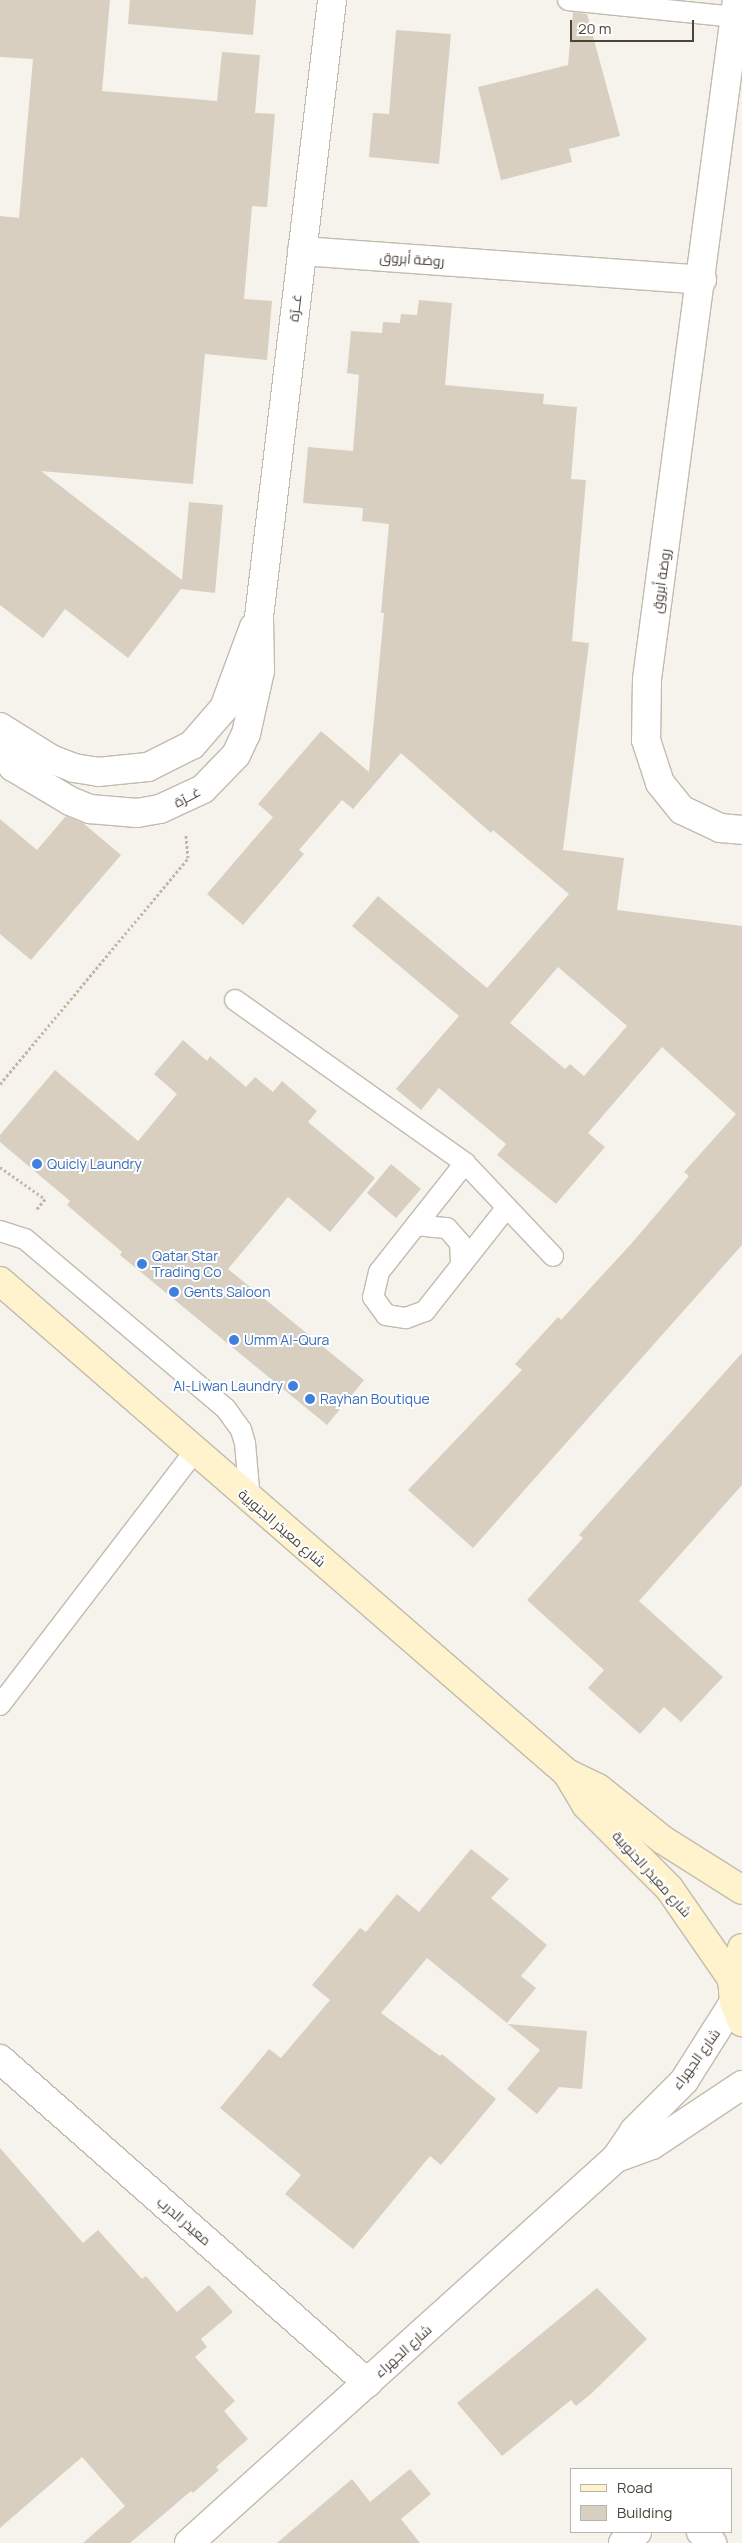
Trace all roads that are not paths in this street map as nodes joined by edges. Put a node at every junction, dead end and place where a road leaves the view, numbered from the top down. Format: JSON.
{"nodes":[{"id":1,"x":332,"y":0,"type":"edge"},
{"id":2,"x":568,"y":0,"type":"edge"},
{"id":3,"x":736,"y":8,"type":"edge"},
{"id":4,"x":302,"y":251,"type":"junction"},
{"id":5,"x":702,"y":280,"type":"junction"},
{"id":6,"x":259,"y":616,"type":"junction"},
{"id":7,"x":0,"y":727,"type":"edge"},
{"id":8,"x":0,"y":752,"type":"edge"},
{"id":9,"x":742,"y":830,"type":"edge"},
{"id":10,"x":235,"y":1000,"type":"dead end"},
{"id":11,"x":465,"y":1163,"type":"junction"},
{"id":12,"x":507,"y":1207,"type":"junction"},
{"id":13,"x":416,"y":1225,"type":"junction"},
{"id":14,"x":9,"y":1232,"type":"edge"},
{"id":15,"x":553,"y":1256,"type":"dead end"},
{"id":16,"x":461,"y":1265,"type":"junction"},
{"id":17,"x":0,"y":1281,"type":"edge"},
{"id":18,"x":195,"y":1451,"type":"junction"},
{"id":19,"x":250,"y":1500,"type":"junction"},
{"id":20,"x":0,"y":1706,"type":"edge"},
{"id":21,"x":566,"y":1773,"type":"junction"},
{"id":22,"x":742,"y":1890,"type":"edge"},
{"id":23,"x":742,"y":1948,"type":"edge"},
{"id":24,"x":736,"y":2001,"type":"edge"},
{"id":25,"x":0,"y":2059,"type":"edge"},
{"id":26,"x":742,"y":2085,"type":"edge"},
{"id":27,"x":616,"y":2158,"type":"junction"},
{"id":28,"x":367,"y":2383,"type":"junction"},
{"id":29,"x":636,"y":2533,"type":"edge"},
{"id":30,"x":702,"y":2533,"type":"edge"},
{"id":31,"x":189,"y":2543,"type":"edge"},
{"id":32,"x":623,"y":2543,"type":"edge"},
{"id":33,"x":712,"y":2543,"type":"edge"}],
"edges":[{"from":1,"to":4,"type":"street","name":"غــرّة"},
{"from":2,"to":3,"type":"lane"},
{"from":3,"to":5,"type":"street","name":"روضة أبروق"},
{"from":4,"to":5,"type":"street","name":"روضة أبروق"},
{"from":4,"to":6,"type":"street","name":"غــرّة"},
{"from":5,"to":9,"type":"street","name":"روضة أبروق"},
{"from":6,"to":7,"type":"street","name":"غــرّة"},
{"from":6,"to":8,"type":"street","name":"غــرّة"},
{"from":10,"to":11,"type":"lane"},
{"from":11,"to":12,"type":"lane"},
{"from":11,"to":13,"type":"lane"},
{"from":12,"to":15,"type":"lane"},
{"from":12,"to":16,"type":"lane"},
{"from":13,"to":16,"type":"lane"},
{"from":13,"to":16,"type":"lane"},
{"from":14,"to":19,"type":"lane"},
{"from":17,"to":18,"type":"street","name":"شارع معيذر الجنوبية"},
{"from":18,"to":19,"type":"street","name":"شارع معيذر الجنوبية"},
{"from":18,"to":20,"type":"lane"},
{"from":19,"to":21,"type":"street","name":"شارع معيذر الجنوبية"},
{"from":21,"to":22,"type":"street","name":"شارع معيذر الجنوبية"},
{"from":21,"to":24,"type":"street","name":"شارع معيذر الجنوبية"},
{"from":23,"to":24,"type":"street"},
{"from":24,"to":27,"type":"street","name":"شارع الجهراء"},
{"from":25,"to":28,"type":"street","name":"معيذر الدرب"},
{"from":26,"to":27,"type":"street","name":"شارع الجهراء"},
{"from":27,"to":28,"type":"street","name":"شارع الجهراء"},
{"from":28,"to":31,"type":"street","name":"شارع الجهراء"},
{"from":29,"to":32,"type":"street"},
{"from":30,"to":33,"type":"street"}]}
